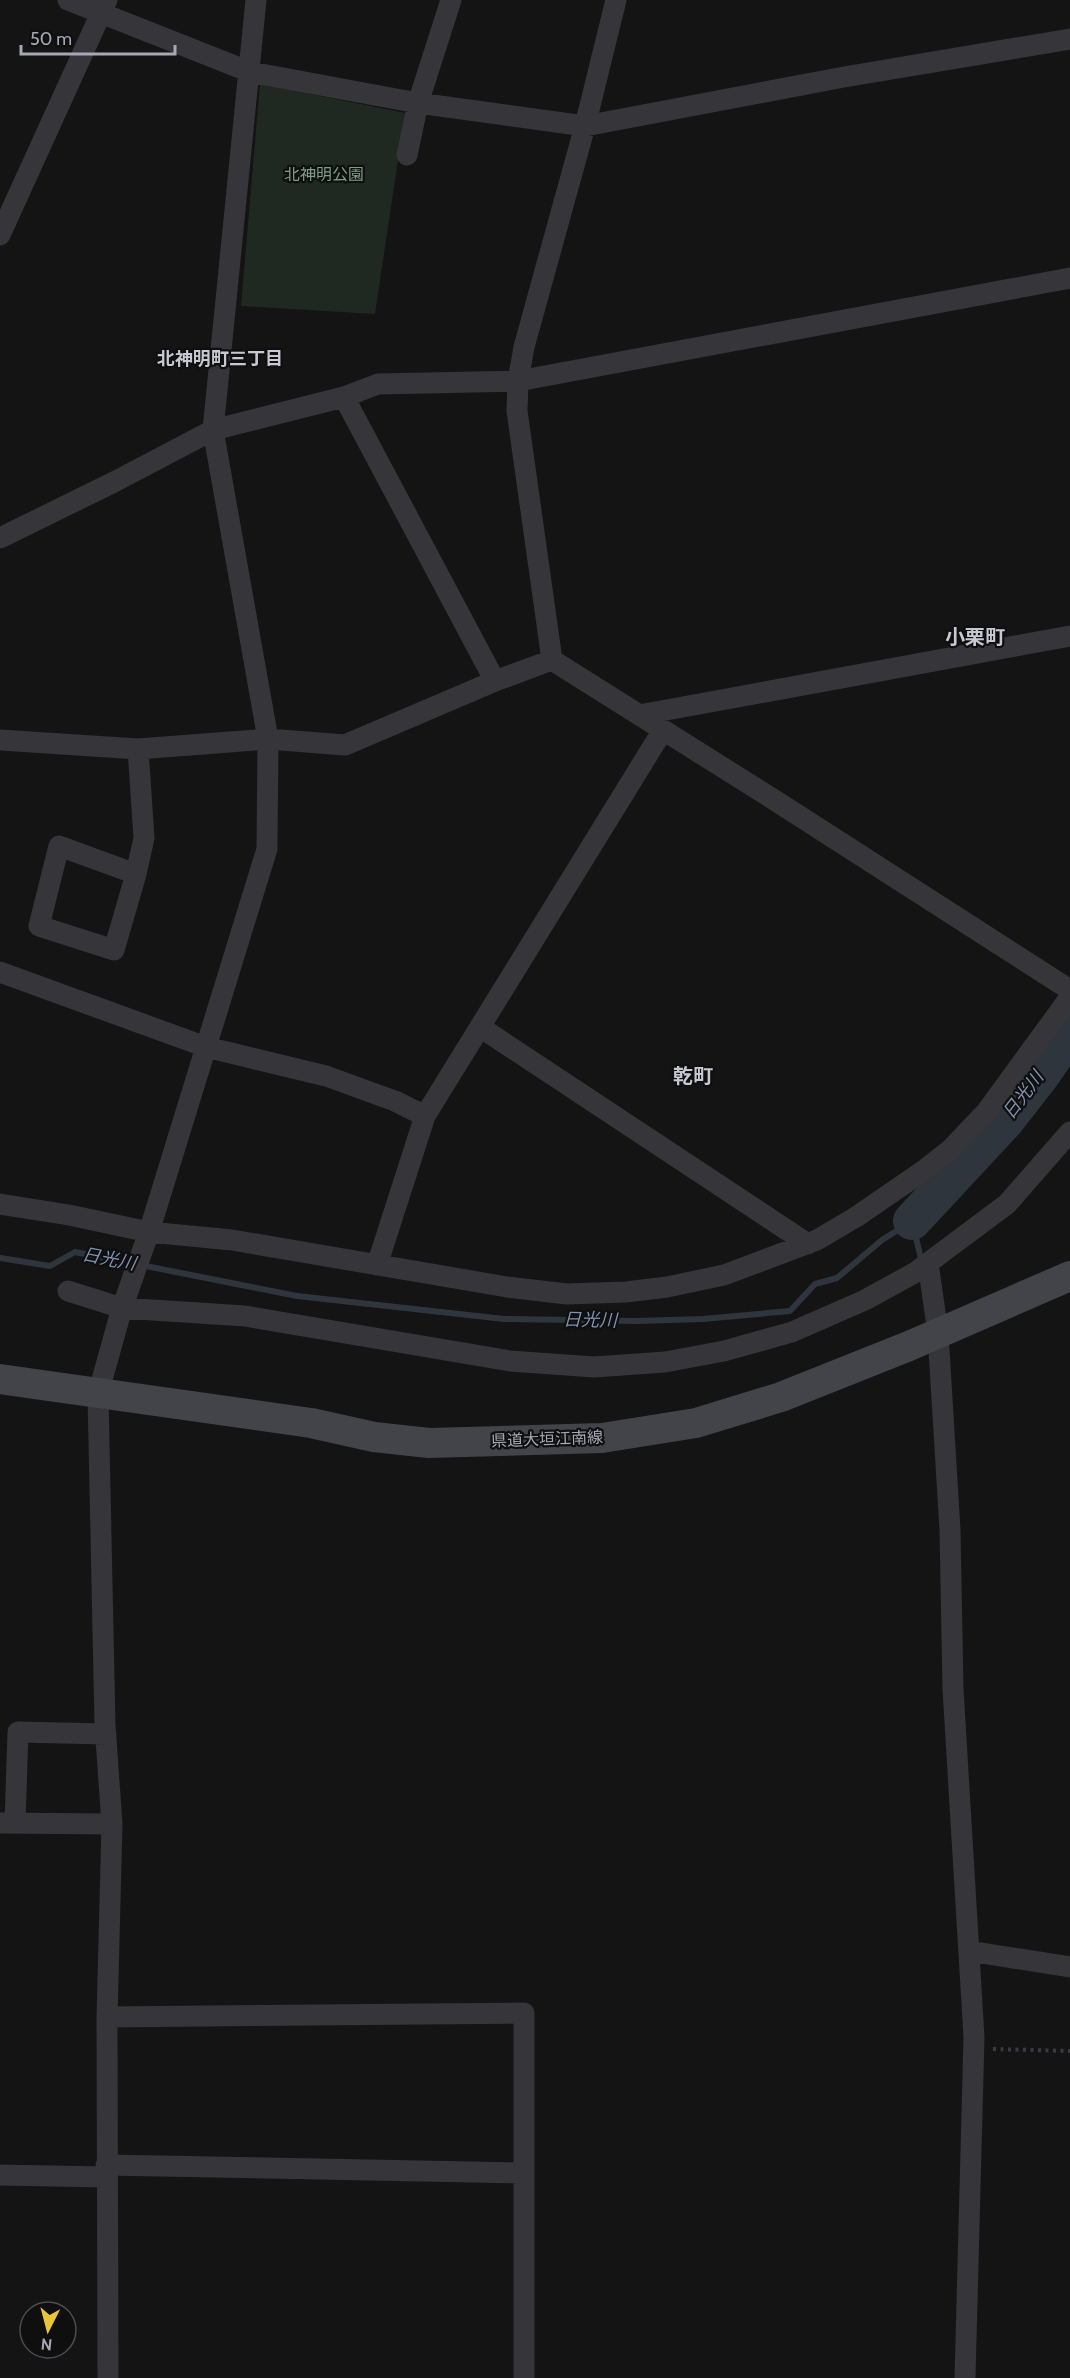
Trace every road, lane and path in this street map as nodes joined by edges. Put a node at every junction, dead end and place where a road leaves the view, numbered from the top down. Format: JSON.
{"nodes":[{"id":1,"x":68,"y":0,"type":"edge"},
{"id":2,"x":256,"y":0,"type":"edge"},
{"id":3,"x":451,"y":0,"type":"edge"},
{"id":4,"x":616,"y":0,"type":"edge"},
{"id":5,"x":104,"y":7,"type":"edge"},
{"id":6,"x":1070,"y":39,"type":"edge"},
{"id":7,"x":250,"y":72,"type":"junction"},
{"id":8,"x":418,"y":103,"type":"junction"},
{"id":9,"x":585,"y":126,"type":"junction"},
{"id":10,"x":407,"y":155,"type":"dead end"},
{"id":11,"x":0,"y":235,"type":"edge"},
{"id":12,"x":1070,"y":278,"type":"edge"},
{"id":13,"x":518,"y":381,"type":"junction"},
{"id":14,"x":344,"y":397,"type":"junction"},
{"id":15,"x":213,"y":430,"type":"junction"},
{"id":16,"x":0,"y":538,"type":"edge"},
{"id":17,"x":1070,"y":636,"type":"edge"},
{"id":18,"x":552,"y":660,"type":"junction"},
{"id":19,"x":495,"y":681,"type":"junction"},
{"id":20,"x":639,"y":715,"type":"junction"},
{"id":21,"x":663,"y":730,"type":"junction"},
{"id":22,"x":268,"y":739,"type":"junction"},
{"id":23,"x":0,"y":740,"type":"edge"},
{"id":24,"x":138,"y":749,"type":"junction"},
{"id":25,"x":136,"y":874,"type":"junction"},
{"id":26,"x":0,"y":972,"type":"edge"},
{"id":27,"x":1070,"y":990,"type":"edge"},
{"id":28,"x":1070,"y":997,"type":"edge"},
{"id":29,"x":480,"y":1027,"type":"junction"},
{"id":30,"x":206,"y":1047,"type":"junction"},
{"id":31,"x":425,"y":1116,"type":"junction"},
{"id":32,"x":1070,"y":1132,"type":"edge"},
{"id":33,"x":0,"y":1204,"type":"edge"},
{"id":34,"x":148,"y":1235,"type":"junction"},
{"id":35,"x":808,"y":1244,"type":"junction"},
{"id":36,"x":928,"y":1263,"type":"junction"},
{"id":37,"x":376,"y":1265,"type":"junction"},
{"id":38,"x":1070,"y":1276,"type":"edge"},
{"id":39,"x":68,"y":1291,"type":"dead end"},
{"id":40,"x":124,"y":1304,"type":"junction"},
{"id":41,"x":938,"y":1333,"type":"junction"},
{"id":42,"x":1,"y":1385,"type":"edge"},
{"id":43,"x":98,"y":1394,"type":"junction"},
{"id":44,"x":106,"y":1734,"type":"junction"},
{"id":45,"x":7,"y":1823,"type":"edge"},
{"id":46,"x":112,"y":1824,"type":"junction"},
{"id":47,"x":969,"y":1950,"type":"junction"},
{"id":48,"x":1070,"y":1967,"type":"edge"},
{"id":49,"x":107,"y":2017,"type":"junction"},
{"id":50,"x":974,"y":2049,"type":"junction"},
{"id":51,"x":1070,"y":2050,"type":"edge"},
{"id":52,"x":106,"y":2171,"type":"junction"},
{"id":53,"x":524,"y":2173,"type":"junction"},
{"id":54,"x":0,"y":2175,"type":"edge"},
{"id":55,"x":108,"y":2378,"type":"edge"},
{"id":56,"x":524,"y":2378,"type":"edge"},
{"id":57,"x":965,"y":2378,"type":"edge"}],
"edges":[{"from":1,"to":5,"type":"street"},
{"from":2,"to":7,"type":"street"},
{"from":3,"to":8,"type":"street"},
{"from":4,"to":9,"type":"street"},
{"from":5,"to":7,"type":"street"},
{"from":5,"to":11,"type":"street"},
{"from":6,"to":9,"type":"street"},
{"from":7,"to":8,"type":"street"},
{"from":7,"to":15,"type":"street"},
{"from":8,"to":9,"type":"street"},
{"from":8,"to":10,"type":"street"},
{"from":9,"to":13,"type":"street"},
{"from":12,"to":13,"type":"street"},
{"from":13,"to":14,"type":"street"},
{"from":13,"to":18,"type":"street"},
{"from":14,"to":15,"type":"street"},
{"from":14,"to":19,"type":"street"},
{"from":15,"to":16,"type":"street"},
{"from":15,"to":22,"type":"street"},
{"from":17,"to":20,"type":"street"},
{"from":18,"to":19,"type":"street"},
{"from":18,"to":20,"type":"street"},
{"from":19,"to":22,"type":"street"},
{"from":20,"to":21,"type":"street"},
{"from":21,"to":27,"type":"street"},
{"from":21,"to":29,"type":"street"},
{"from":22,"to":24,"type":"street"},
{"from":22,"to":30,"type":"street"},
{"from":23,"to":24,"type":"street"},
{"from":24,"to":25,"type":"street"},
{"from":25,"to":25,"type":"street"},
{"from":26,"to":30,"type":"street"},
{"from":28,"to":35,"type":"street"},
{"from":29,"to":31,"type":"street"},
{"from":29,"to":35,"type":"street"},
{"from":30,"to":31,"type":"street"},
{"from":30,"to":34,"type":"street"},
{"from":31,"to":37,"type":"street"},
{"from":32,"to":36,"type":"street"},
{"from":33,"to":34,"type":"street"},
{"from":34,"to":37,"type":"street"},
{"from":34,"to":40,"type":"street"},
{"from":35,"to":37,"type":"street"},
{"from":36,"to":40,"type":"street"},
{"from":36,"to":41,"type":"street"},
{"from":38,"to":41,"type":"main road","name":"県道大垣江南線"},
{"from":39,"to":40,"type":"street"},
{"from":40,"to":43,"type":"street"},
{"from":41,"to":43,"type":"main road","name":"県道大垣江南線"},
{"from":41,"to":47,"type":"street"},
{"from":42,"to":43,"type":"main road","name":"県道大垣江南線"},
{"from":43,"to":44,"type":"street"},
{"from":44,"to":45,"type":"street"},
{"from":44,"to":46,"type":"street"},
{"from":45,"to":46,"type":"street"},
{"from":46,"to":49,"type":"street"},
{"from":47,"to":48,"type":"street"},
{"from":47,"to":50,"type":"street"},
{"from":49,"to":52,"type":"street"},
{"from":49,"to":53,"type":"street"},
{"from":50,"to":51,"type":"path"},
{"from":50,"to":57,"type":"street"},
{"from":52,"to":53,"type":"street"},
{"from":52,"to":54,"type":"street"},
{"from":52,"to":55,"type":"street"},
{"from":53,"to":56,"type":"street"}]}
